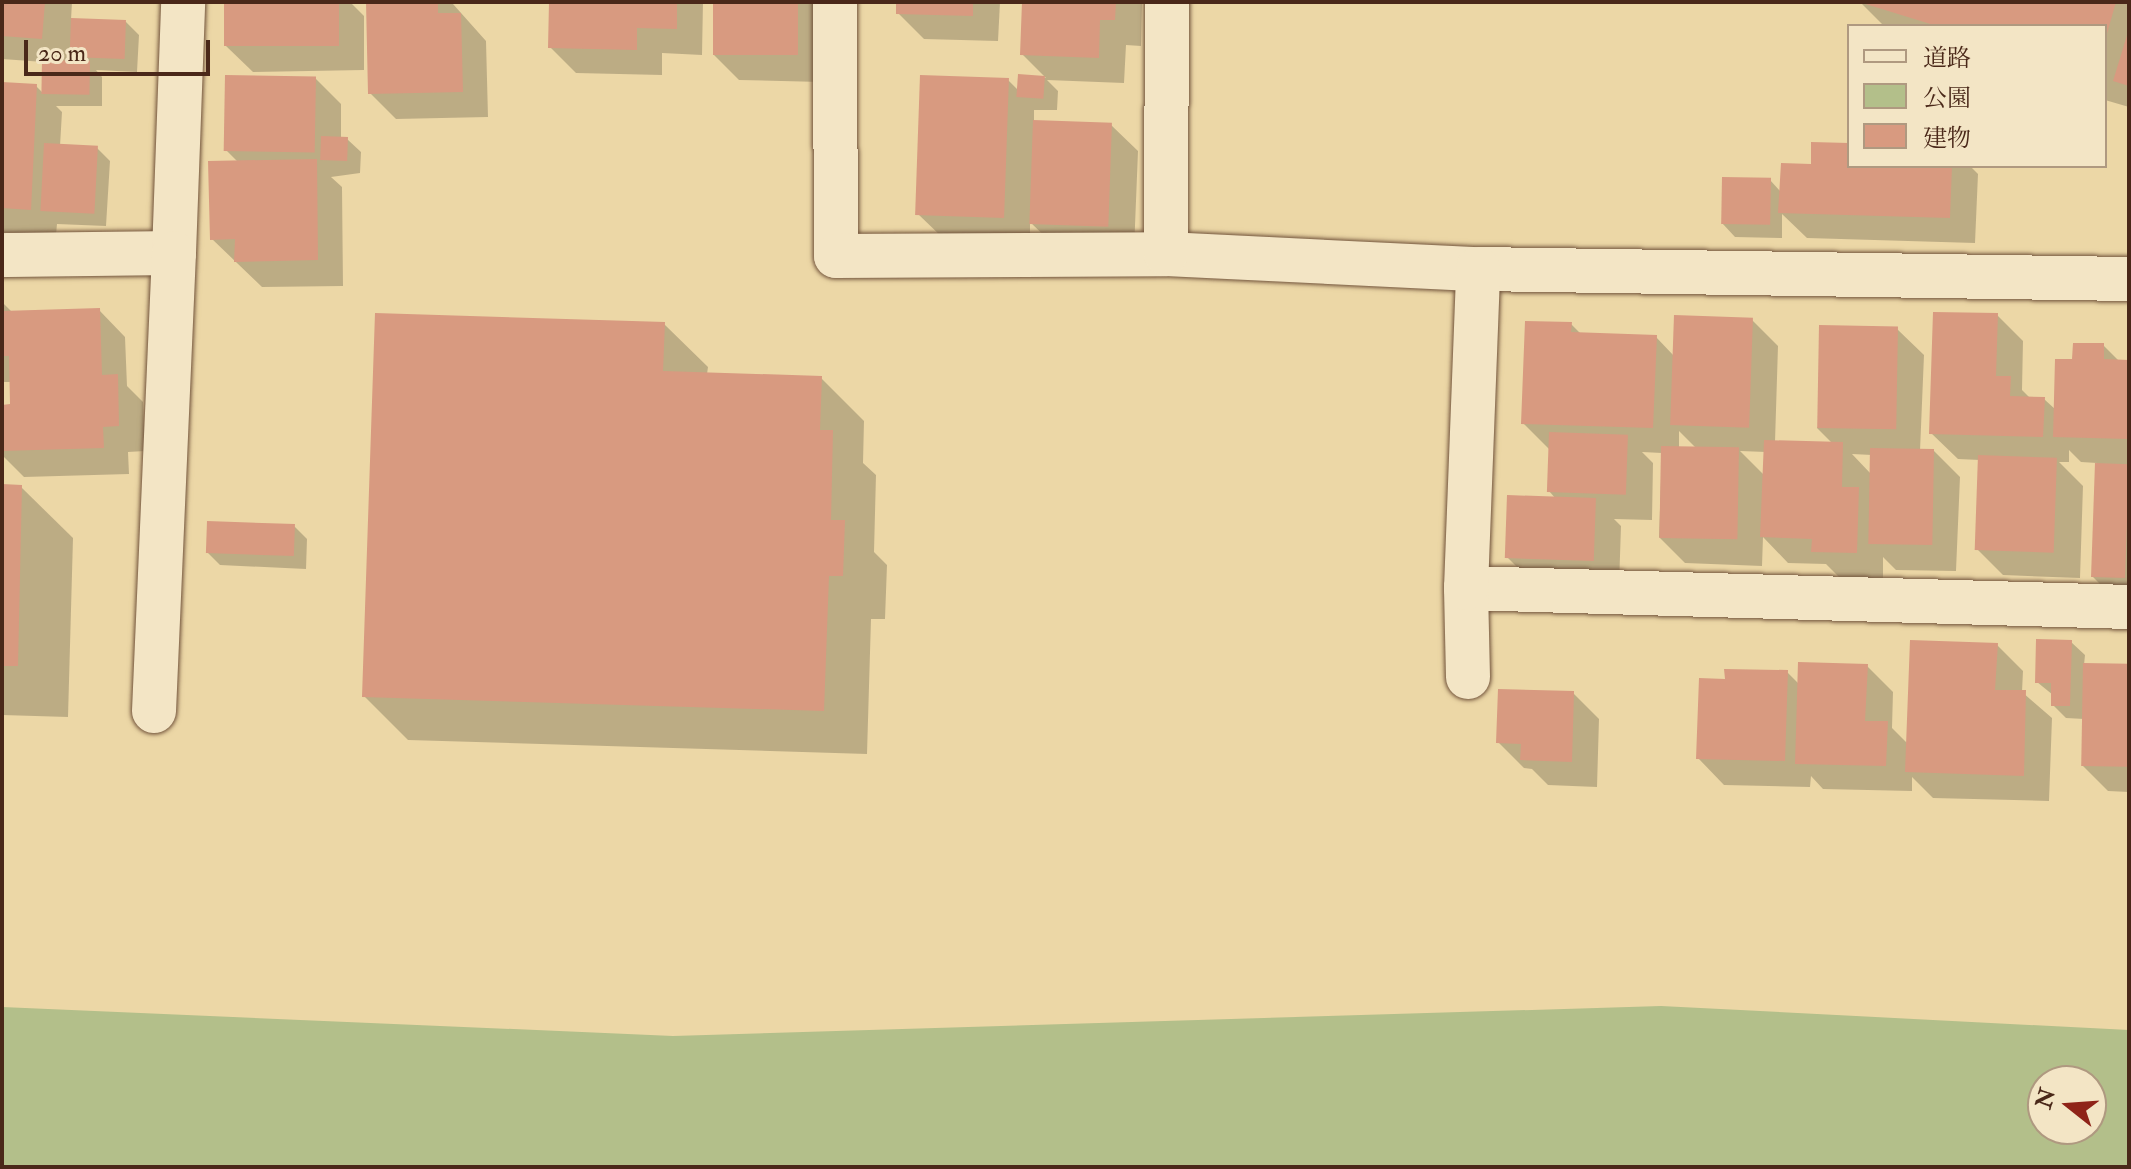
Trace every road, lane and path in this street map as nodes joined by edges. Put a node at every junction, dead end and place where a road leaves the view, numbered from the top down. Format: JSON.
{"nodes":[{"id":1,"x":183,"y":2,"type":"edge"},
{"id":2,"x":835,"y":2,"type":"edge"},
{"id":3,"x":1167,"y":2,"type":"edge"},
{"id":4,"x":174,"y":253,"type":"junction"},
{"id":5,"x":1166,"y":254,"type":"junction"},
{"id":6,"x":2,"y":255,"type":"edge"},
{"id":7,"x":1478,"y":269,"type":"junction"},
{"id":8,"x":2129,"y":279,"type":"edge"},
{"id":9,"x":1466,"y":588,"type":"junction"},
{"id":10,"x":2129,"y":607,"type":"edge"},
{"id":11,"x":1468,"y":677,"type":"dead end"},
{"id":12,"x":154,"y":711,"type":"dead end"}],
"edges":[{"from":1,"to":4,"type":"street"},
{"from":2,"to":5,"type":"street"},
{"from":3,"to":5,"type":"street"},
{"from":4,"to":6,"type":"street"},
{"from":4,"to":12,"type":"street"},
{"from":5,"to":7,"type":"street"},
{"from":7,"to":8,"type":"street"},
{"from":7,"to":9,"type":"street"},
{"from":9,"to":10,"type":"street"},
{"from":9,"to":11,"type":"street"}]}
